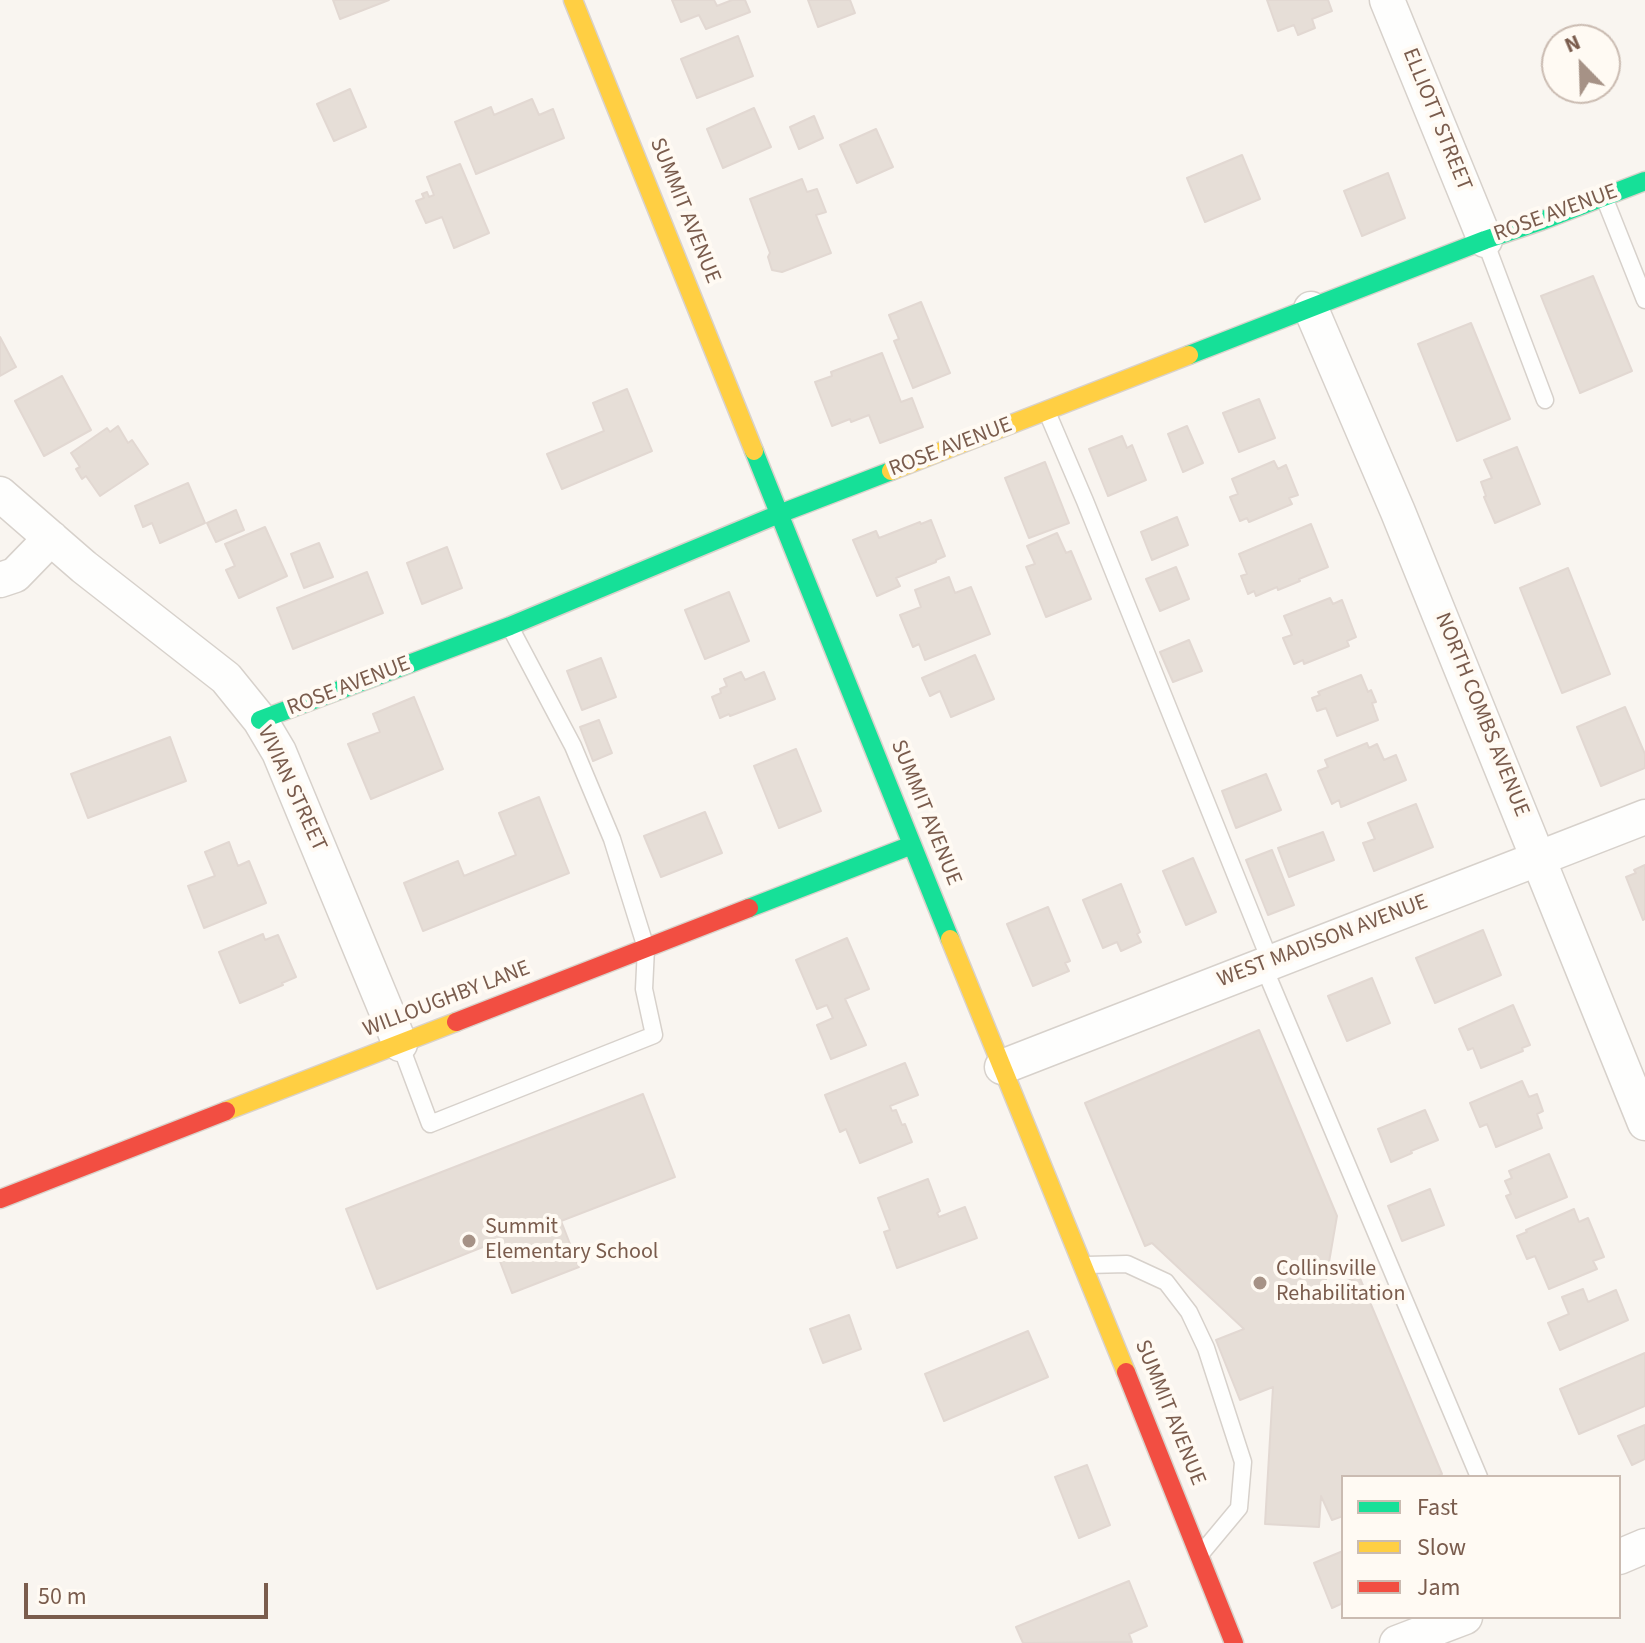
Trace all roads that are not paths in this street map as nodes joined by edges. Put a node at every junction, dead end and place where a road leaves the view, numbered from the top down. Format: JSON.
{"nodes":[{"id":1,"x":573,"y":0,"type":"edge"},
{"id":2,"x":1387,"y":0,"type":"edge"},
{"id":3,"x":1645,"y":181,"type":"edge"},
{"id":4,"x":1603,"y":197,"type":"junction"},
{"id":5,"x":1485,"y":240,"type":"junction"},
{"id":6,"x":1645,"y":300,"type":"edge"},
{"id":7,"x":1311,"y":309,"type":"junction"},
{"id":8,"x":1545,"y":400,"type":"dead end"},
{"id":9,"x":1046,"y":411,"type":"junction"},
{"id":10,"x":0,"y":494,"type":"edge"},
{"id":11,"x":779,"y":514,"type":"junction"},
{"id":12,"x":51,"y":538,"type":"junction"},
{"id":13,"x":0,"y":580,"type":"edge"},
{"id":14,"x":510,"y":626,"type":"junction"},
{"id":15,"x":260,"y":720,"type":"junction"},
{"id":16,"x":1645,"y":817,"type":"edge"},
{"id":17,"x":912,"y":845,"type":"junction"},
{"id":18,"x":1539,"y":859,"type":"junction"},
{"id":19,"x":646,"y":948,"type":"junction"},
{"id":20,"x":1267,"y":964,"type":"junction"},
{"id":21,"x":400,"y":1044,"type":"junction"},
{"id":22,"x":1002,"y":1067,"type":"junction"},
{"id":23,"x":1645,"y":1123,"type":"edge"},
{"id":24,"x":0,"y":1199,"type":"edge"},
{"id":25,"x":1082,"y":1265,"type":"junction"},
{"id":26,"x":1478,"y":1475,"type":"edge"},
{"id":27,"x":1645,"y":1546,"type":"edge"},
{"id":28,"x":1200,"y":1554,"type":"junction"},
{"id":29,"x":1621,"y":1556,"type":"edge"},
{"id":30,"x":1460,"y":1619,"type":"edge"},
{"id":31,"x":1234,"y":1643,"type":"edge"},
{"id":32,"x":1397,"y":1643,"type":"edge"}],
"edges":[{"from":1,"to":11,"type":"street","name":"SUMMIT AVENUE"},
{"from":2,"to":5,"type":"street","name":"ELLIOTT STREET"},
{"from":3,"to":4,"type":"street","name":"ROSE AVENUE"},
{"from":4,"to":5,"type":"street","name":"ROSE AVENUE"},
{"from":4,"to":6,"type":"lane"},
{"from":5,"to":7,"type":"street","name":"ROSE AVENUE"},
{"from":5,"to":8,"type":"lane"},
{"from":7,"to":9,"type":"street","name":"ROSE AVENUE"},
{"from":7,"to":18,"type":"street","name":"NORTH COMBS AVENUE"},
{"from":9,"to":11,"type":"street","name":"ROSE AVENUE"},
{"from":9,"to":20,"type":"lane"},
{"from":10,"to":12,"type":"street","name":"VIVIAN STREET"},
{"from":11,"to":14,"type":"street","name":"ROSE AVENUE"},
{"from":11,"to":17,"type":"street","name":"SUMMIT AVENUE"},
{"from":12,"to":13,"type":"street"},
{"from":12,"to":15,"type":"street","name":"VIVIAN STREET"},
{"from":14,"to":15,"type":"street","name":"ROSE AVENUE"},
{"from":14,"to":19,"type":"lane"},
{"from":15,"to":21,"type":"street","name":"VIVIAN STREET"},
{"from":16,"to":18,"type":"street","name":"WEST MADISON AVENUE"},
{"from":17,"to":19,"type":"street","name":"WILLOUGHBY LANE"},
{"from":17,"to":22,"type":"street","name":"SUMMIT AVENUE"},
{"from":18,"to":20,"type":"street","name":"WEST MADISON AVENUE"},
{"from":18,"to":23,"type":"street","name":"NORTH COMBS AVENUE"},
{"from":19,"to":21,"type":"street","name":"WILLOUGHBY LANE"},
{"from":19,"to":21,"type":"lane"},
{"from":20,"to":22,"type":"street","name":"WEST MADISON AVENUE"},
{"from":20,"to":26,"type":"lane"},
{"from":21,"to":24,"type":"street","name":"WILLOUGHBY LANE"},
{"from":22,"to":25,"type":"street","name":"SUMMIT AVENUE"},
{"from":25,"to":28,"type":"street","name":"SUMMIT AVENUE"},
{"from":25,"to":28,"type":"lane"},
{"from":27,"to":29,"type":"street"},
{"from":28,"to":31,"type":"street","name":"SUMMIT AVENUE"},
{"from":30,"to":32,"type":"street"}]}
